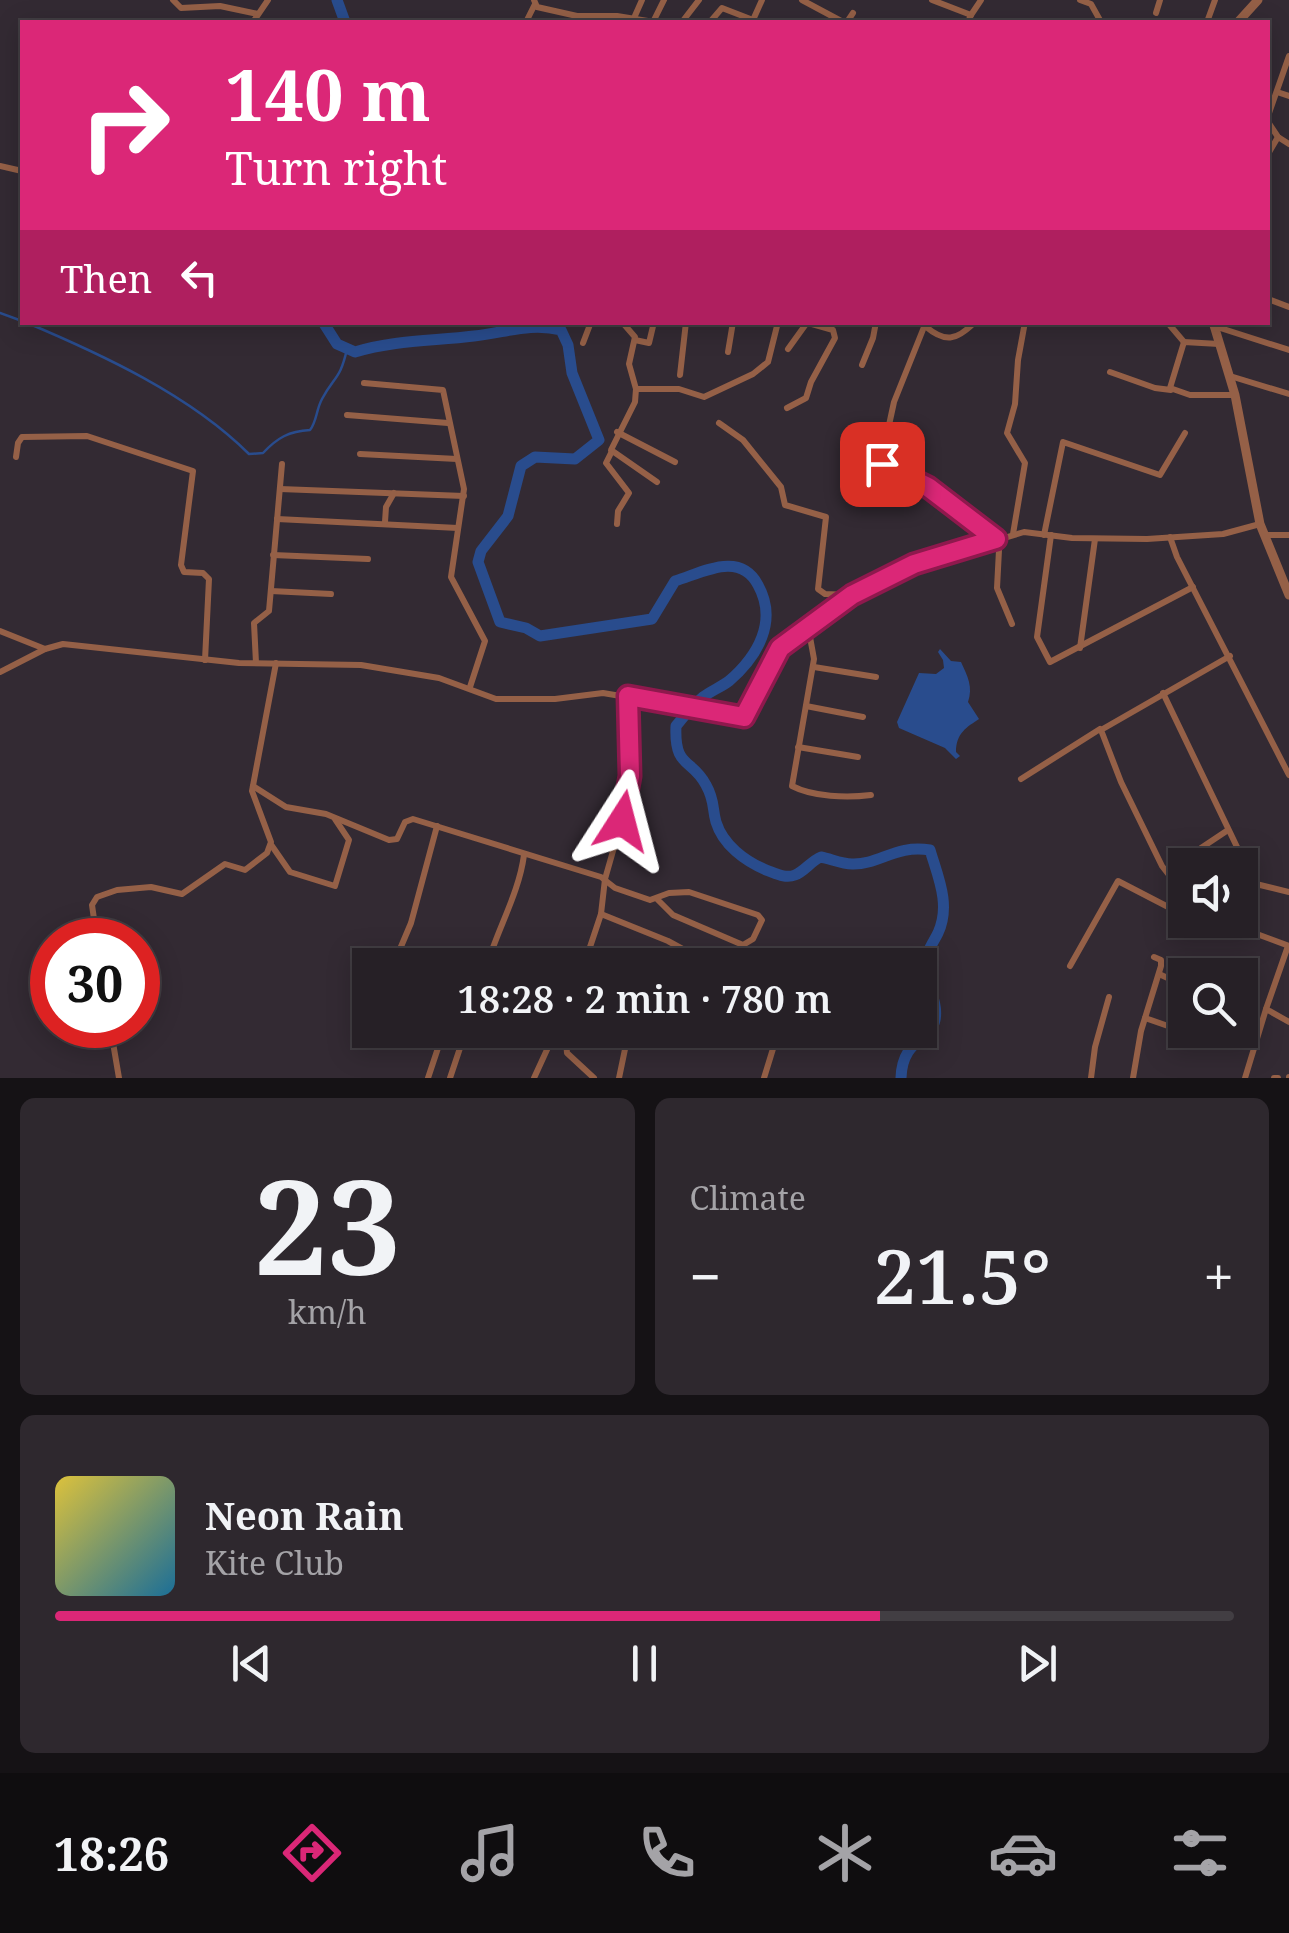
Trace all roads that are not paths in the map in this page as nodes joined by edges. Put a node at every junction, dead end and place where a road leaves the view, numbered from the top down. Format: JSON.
{"nodes":[{"id":1,"x":173,"y":0,"type":"edge"},
{"id":2,"x":268,"y":0,"type":"edge"},
{"id":3,"x":569,"y":0,"type":"edge"},
{"id":4,"x":642,"y":0,"type":"edge"},
{"id":5,"x":699,"y":0,"type":"edge"},
{"id":6,"x":802,"y":0,"type":"edge"},
{"id":7,"x":932,"y":0,"type":"edge"},
{"id":8,"x":980,"y":0,"type":"edge"},
{"id":9,"x":1080,"y":0,"type":"edge"},
{"id":10,"x":1160,"y":0,"type":"edge"},
{"id":11,"x":1258,"y":0,"type":"edge"},
{"id":12,"x":535,"y":2,"type":"edge"},
{"id":13,"x":1091,"y":2,"type":"edge"},
{"id":14,"x":853,"y":13,"type":"dead end"},
{"id":15,"x":1156,"y":13,"type":"dead end"},
{"id":16,"x":258,"y":14,"type":"junction"},
{"id":17,"x":565,"y":14,"type":"junction"},
{"id":18,"x":634,"y":18,"type":"junction"},
{"id":19,"x":970,"y":19,"type":"edge"},
{"id":20,"x":254,"y":20,"type":"edge"},
{"id":21,"x":644,"y":20,"type":"edge"},
{"id":22,"x":684,"y":20,"type":"edge"},
{"id":23,"x":712,"y":20,"type":"edge"},
{"id":24,"x":749,"y":20,"type":"edge"},
{"id":25,"x":841,"y":20,"type":"edge"},
{"id":26,"x":847,"y":20,"type":"edge"},
{"id":27,"x":1240,"y":20,"type":"edge"},
{"id":28,"x":1289,"y":56,"type":"edge"},
{"id":29,"x":1287,"y":71,"type":"edge"},
{"id":30,"x":1277,"y":92,"type":"junction"},
{"id":31,"x":1289,"y":96,"type":"edge"},
{"id":32,"x":1270,"y":113,"type":"edge"},
{"id":33,"x":1270,"y":123,"type":"edge"},
{"id":34,"x":1278,"y":137,"type":"junction"},
{"id":35,"x":1289,"y":144,"type":"edge"},
{"id":36,"x":1270,"y":151,"type":"edge"},
{"id":37,"x":591,"y":325,"type":"edge"},
{"id":38,"x":625,"y":325,"type":"edge"},
{"id":39,"x":653,"y":325,"type":"edge"},
{"id":40,"x":686,"y":325,"type":"edge"},
{"id":41,"x":732,"y":325,"type":"edge"},
{"id":42,"x":777,"y":325,"type":"edge"},
{"id":43,"x":806,"y":325,"type":"edge"},
{"id":44,"x":815,"y":325,"type":"edge"},
{"id":45,"x":875,"y":325,"type":"edge"},
{"id":46,"x":926,"y":325,"type":"edge"},
{"id":47,"x":927,"y":325,"type":"edge"},
{"id":48,"x":971,"y":325,"type":"edge"},
{"id":49,"x":1024,"y":325,"type":"edge"},
{"id":50,"x":1169,"y":325,"type":"edge"},
{"id":51,"x":1214,"y":325,"type":"edge"},
{"id":52,"x":1217,"y":325,"type":"edge"},
{"id":53,"x":635,"y":340,"type":"junction"},
{"id":54,"x":583,"y":342,"type":"dead end"},
{"id":55,"x":1184,"y":342,"type":"junction"},
{"id":56,"x":1220,"y":344,"type":"junction"},
{"id":57,"x":788,"y":349,"type":"dead end"},
{"id":58,"x":1289,"y":350,"type":"edge"},
{"id":59,"x":728,"y":352,"type":"dead end"},
{"id":60,"x":862,"y":365,"type":"dead end"},
{"id":61,"x":1110,"y":372,"type":"dead end"},
{"id":62,"x":680,"y":375,"type":"dead end"},
{"id":63,"x":1230,"y":376,"type":"junction"},
{"id":64,"x":364,"y":383,"type":"dead end"},
{"id":65,"x":636,"y":389,"type":"junction"},
{"id":66,"x":1170,"y":390,"type":"junction"},
{"id":67,"x":1289,"y":394,"type":"edge"},
{"id":68,"x":1235,"y":395,"type":"junction"},
{"id":69,"x":787,"y":408,"type":"dead end"},
{"id":70,"x":347,"y":416,"type":"dead end"},
{"id":71,"x":719,"y":422,"type":"dead end"},
{"id":72,"x":448,"y":423,"type":"junction"},
{"id":73,"x":617,"y":432,"type":"junction"},
{"id":74,"x":1185,"y":433,"type":"dead end"},
{"id":75,"x":612,"y":451,"type":"junction"},
{"id":76,"x":360,"y":454,"type":"dead end"},
{"id":77,"x":16,"y":457,"type":"dead end"},
{"id":78,"x":456,"y":459,"type":"junction"},
{"id":79,"x":675,"y":462,"type":"dead end"},
{"id":80,"x":282,"y":464,"type":"dead end"},
{"id":81,"x":657,"y":482,"type":"dead end"},
{"id":82,"x":280,"y":489,"type":"junction"},
{"id":83,"x":394,"y":492,"type":"junction"},
{"id":84,"x":464,"y":496,"type":"junction"},
{"id":85,"x":277,"y":519,"type":"junction"},
{"id":86,"x":385,"y":522,"type":"junction"},
{"id":87,"x":617,"y":524,"type":"dead end"},
{"id":88,"x":1260,"y":524,"type":"junction"},
{"id":89,"x":458,"y":528,"type":"junction"},
{"id":90,"x":1013,"y":534,"type":"junction"},
{"id":91,"x":1048,"y":535,"type":"junction"},
{"id":92,"x":1289,"y":535,"type":"edge"},
{"id":93,"x":1264,"y":536,"type":"junction"},
{"id":94,"x":1170,"y":537,"type":"junction"},
{"id":95,"x":996,"y":539,"type":"junction"},
{"id":96,"x":1095,"y":540,"type":"junction"},
{"id":97,"x":273,"y":555,"type":"junction"},
{"id":98,"x":368,"y":559,"type":"dead end"},
{"id":99,"x":1193,"y":587,"type":"junction"},
{"id":100,"x":271,"y":591,"type":"junction"},
{"id":101,"x":331,"y":594,"type":"dead end"},
{"id":102,"x":852,"y":595,"type":"junction"},
{"id":103,"x":1289,"y":595,"type":"edge"},
{"id":104,"x":1012,"y":624,"type":"dead end"},
{"id":105,"x":808,"y":626,"type":"junction"},
{"id":106,"x":0,"y":631,"type":"edge"},
{"id":107,"x":1080,"y":648,"type":"junction"},
{"id":108,"x":45,"y":649,"type":"junction"},
{"id":109,"x":1230,"y":656,"type":"junction"},
{"id":110,"x":205,"y":660,"type":"junction"},
{"id":111,"x":256,"y":663,"type":"junction"},
{"id":112,"x":276,"y":664,"type":"junction"},
{"id":113,"x":813,"y":667,"type":"junction"},
{"id":114,"x":0,"y":672,"type":"edge"},
{"id":115,"x":876,"y":678,"type":"dead end"},
{"id":116,"x":470,"y":687,"type":"junction"},
{"id":117,"x":1162,"y":693,"type":"junction"},
{"id":118,"x":628,"y":696,"type":"junction"},
{"id":119,"x":806,"y":706,"type":"junction"},
{"id":120,"x":863,"y":717,"type":"dead end"},
{"id":121,"x":1102,"y":728,"type":"junction"},
{"id":122,"x":798,"y":747,"type":"junction"},
{"id":123,"x":858,"y":757,"type":"dead end"},
{"id":124,"x":1289,"y":775,"type":"edge"},
{"id":125,"x":1021,"y":779,"type":"dead end"},
{"id":126,"x":253,"y":786,"type":"junction"},
{"id":127,"x":871,"y":795,"type":"dead end"},
{"id":128,"x":335,"y":818,"type":"junction"},
{"id":129,"x":437,"y":826,"type":"junction"},
{"id":130,"x":1228,"y":830,"type":"junction"},
{"id":131,"x":272,"y":846,"type":"junction"},
{"id":132,"x":1200,"y":848,"type":"edge"},
{"id":133,"x":1236,"y":848,"type":"edge"},
{"id":134,"x":524,"y":855,"type":"junction"},
{"id":135,"x":605,"y":879,"type":"junction"},
{"id":136,"x":1258,"y":884,"type":"edge"},
{"id":137,"x":1289,"y":892,"type":"edge"},
{"id":138,"x":657,"y":899,"type":"junction"},
{"id":139,"x":601,"y":914,"type":"junction"},
{"id":140,"x":94,"y":918,"type":"edge"},
{"id":141,"x":1258,"y":934,"type":"edge"},
{"id":142,"x":1288,"y":946,"type":"edge"},
{"id":143,"x":400,"y":948,"type":"edge"},
{"id":144,"x":492,"y":948,"type":"edge"},
{"id":145,"x":590,"y":948,"type":"edge"},
{"id":146,"x":681,"y":948,"type":"edge"},
{"id":147,"x":1154,"y":957,"type":"dead end"},
{"id":148,"x":1070,"y":966,"type":"dead end"},
{"id":149,"x":1159,"y":974,"type":"junction"},
{"id":150,"x":1168,"y":978,"type":"edge"},
{"id":151,"x":1109,"y":997,"type":"dead end"},
{"id":152,"x":1266,"y":1009,"type":"junction"},
{"id":153,"x":1146,"y":1018,"type":"junction"},
{"id":154,"x":1289,"y":1022,"type":"edge"},
{"id":155,"x":1168,"y":1025,"type":"edge"},
{"id":156,"x":113,"y":1048,"type":"edge"},
{"id":157,"x":438,"y":1048,"type":"edge"},
{"id":158,"x":460,"y":1048,"type":"edge"},
{"id":159,"x":548,"y":1048,"type":"edge"},
{"id":160,"x":567,"y":1048,"type":"edge"},
{"id":161,"x":625,"y":1048,"type":"edge"},
{"id":162,"x":773,"y":1048,"type":"edge"},
{"id":163,"x":118,"y":1078,"type":"edge"},
{"id":164,"x":428,"y":1078,"type":"edge"},
{"id":165,"x":450,"y":1078,"type":"edge"},
{"id":166,"x":534,"y":1078,"type":"edge"},
{"id":167,"x":594,"y":1078,"type":"edge"},
{"id":168,"x":619,"y":1078,"type":"edge"},
{"id":169,"x":764,"y":1078,"type":"edge"},
{"id":170,"x":1091,"y":1078,"type":"edge"},
{"id":171,"x":1133,"y":1078,"type":"edge"},
{"id":172,"x":1245,"y":1078,"type":"edge"}],
"edges":[{"from":1,"to":16,"type":"street"},
{"from":2,"to":16,"type":"street"},
{"from":3,"to":17,"type":"street"},
{"from":4,"to":18,"type":"street"},
{"from":5,"to":22,"type":"street"},
{"from":6,"to":25,"type":"street"},
{"from":7,"to":19,"type":"street"},
{"from":8,"to":19,"type":"street"},
{"from":9,"to":13,"type":"street"},
{"from":10,"to":15,"type":"street"},
{"from":11,"to":27,"type":"street"},
{"from":12,"to":17,"type":"street"},
{"from":14,"to":26,"type":"street"},
{"from":16,"to":20,"type":"street"},
{"from":17,"to":18,"type":"street"},
{"from":18,"to":21,"type":"street"},
{"from":23,"to":24,"type":"street"},
{"from":28,"to":29,"type":"street"},
{"from":29,"to":30,"type":"street"},
{"from":30,"to":31,"type":"street"},
{"from":30,"to":32,"type":"street"},
{"from":33,"to":34,"type":"street"},
{"from":34,"to":35,"type":"street"},
{"from":34,"to":36,"type":"street"},
{"from":37,"to":54,"type":"street"},
{"from":38,"to":53,"type":"street"},
{"from":39,"to":53,"type":"street"},
{"from":40,"to":62,"type":"street"},
{"from":41,"to":59,"type":"street"},
{"from":42,"to":65,"type":"street"},
{"from":43,"to":57,"type":"street"},
{"from":44,"to":69,"type":"street"},
{"from":45,"to":60,"type":"street"},
{"from":46,"to":95,"type":"street"},
{"from":47,"to":48,"type":"street"},
{"from":49,"to":90,"type":"street"},
{"from":50,"to":55,"type":"street"},
{"from":51,"to":56,"type":"street"},
{"from":52,"to":58,"type":"street"},
{"from":53,"to":65,"type":"street"},
{"from":55,"to":56,"type":"street"},
{"from":55,"to":66,"type":"street"},
{"from":56,"to":63,"type":"street"},
{"from":61,"to":66,"type":"street"},
{"from":63,"to":67,"type":"street"},
{"from":63,"to":68,"type":"street"},
{"from":64,"to":72,"type":"street"},
{"from":65,"to":73,"type":"street"},
{"from":66,"to":68,"type":"street"},
{"from":68,"to":88,"type":"street"},
{"from":70,"to":72,"type":"street"},
{"from":71,"to":102,"type":"street"},
{"from":72,"to":78,"type":"street"},
{"from":73,"to":75,"type":"street"},
{"from":73,"to":79,"type":"street"},
{"from":74,"to":91,"type":"street"},
{"from":75,"to":81,"type":"street"},
{"from":75,"to":87,"type":"street"},
{"from":76,"to":78,"type":"street"},
{"from":77,"to":110,"type":"street"},
{"from":78,"to":84,"type":"street"},
{"from":80,"to":82,"type":"street"},
{"from":82,"to":83,"type":"street"},
{"from":82,"to":85,"type":"street"},
{"from":83,"to":84,"type":"street"},
{"from":83,"to":86,"type":"street"},
{"from":84,"to":89,"type":"street"},
{"from":85,"to":86,"type":"street"},
{"from":85,"to":97,"type":"street"},
{"from":86,"to":89,"type":"street"},
{"from":88,"to":93,"type":"street"},
{"from":88,"to":94,"type":"street"},
{"from":89,"to":116,"type":"street"},
{"from":90,"to":91,"type":"street"},
{"from":90,"to":95,"type":"street"},
{"from":91,"to":96,"type":"street"},
{"from":91,"to":107,"type":"street"},
{"from":92,"to":93,"type":"street"},
{"from":93,"to":103,"type":"street"},
{"from":94,"to":96,"type":"street"},
{"from":94,"to":99,"type":"street"},
{"from":95,"to":102,"type":"street"},
{"from":95,"to":104,"type":"street"},
{"from":96,"to":107,"type":"street"},
{"from":97,"to":98,"type":"street"},
{"from":97,"to":100,"type":"street"},
{"from":99,"to":107,"type":"street"},
{"from":99,"to":109,"type":"street"},
{"from":100,"to":101,"type":"street"},
{"from":100,"to":111,"type":"street"},
{"from":102,"to":105,"type":"street"},
{"from":105,"to":113,"type":"street"},
{"from":105,"to":118,"type":"street"},
{"from":106,"to":108,"type":"street"},
{"from":108,"to":110,"type":"street"},
{"from":108,"to":114,"type":"street"},
{"from":109,"to":117,"type":"street"},
{"from":109,"to":124,"type":"street"},
{"from":110,"to":111,"type":"street"},
{"from":111,"to":112,"type":"street"},
{"from":112,"to":116,"type":"street"},
{"from":112,"to":126,"type":"street"},
{"from":113,"to":115,"type":"street"},
{"from":113,"to":119,"type":"street"},
{"from":116,"to":118,"type":"street"},
{"from":117,"to":121,"type":"street"},
{"from":117,"to":130,"type":"street"},
{"from":118,"to":135,"type":"street"},
{"from":119,"to":120,"type":"street"},
{"from":119,"to":122,"type":"street"},
{"from":121,"to":125,"type":"street"},
{"from":121,"to":148,"type":"street"},
{"from":122,"to":123,"type":"street"},
{"from":122,"to":127,"type":"street"},
{"from":126,"to":128,"type":"street"},
{"from":126,"to":131,"type":"street"},
{"from":128,"to":129,"type":"street"},
{"from":128,"to":131,"type":"street"},
{"from":129,"to":134,"type":"street"},
{"from":129,"to":143,"type":"street"},
{"from":130,"to":132,"type":"street"},
{"from":130,"to":133,"type":"street"},
{"from":131,"to":140,"type":"street"},
{"from":134,"to":135,"type":"street"},
{"from":134,"to":144,"type":"street"},
{"from":135,"to":138,"type":"street"},
{"from":135,"to":139,"type":"street"},
{"from":136,"to":137,"type":"street"},
{"from":138,"to":138,"type":"street"},
{"from":139,"to":145,"type":"street"},
{"from":139,"to":146,"type":"street"},
{"from":141,"to":142,"type":"street"},
{"from":142,"to":152,"type":"street"},
{"from":147,"to":149,"type":"street"},
{"from":149,"to":150,"type":"street"},
{"from":149,"to":153,"type":"street"},
{"from":151,"to":170,"type":"street"},
{"from":152,"to":154,"type":"street"},
{"from":152,"to":172,"type":"street"},
{"from":153,"to":155,"type":"street"},
{"from":153,"to":171,"type":"street"},
{"from":156,"to":163,"type":"street"},
{"from":157,"to":164,"type":"street"},
{"from":158,"to":165,"type":"street"},
{"from":159,"to":166,"type":"street"},
{"from":160,"to":167,"type":"street"},
{"from":161,"to":168,"type":"street"},
{"from":162,"to":169,"type":"street"}]}
